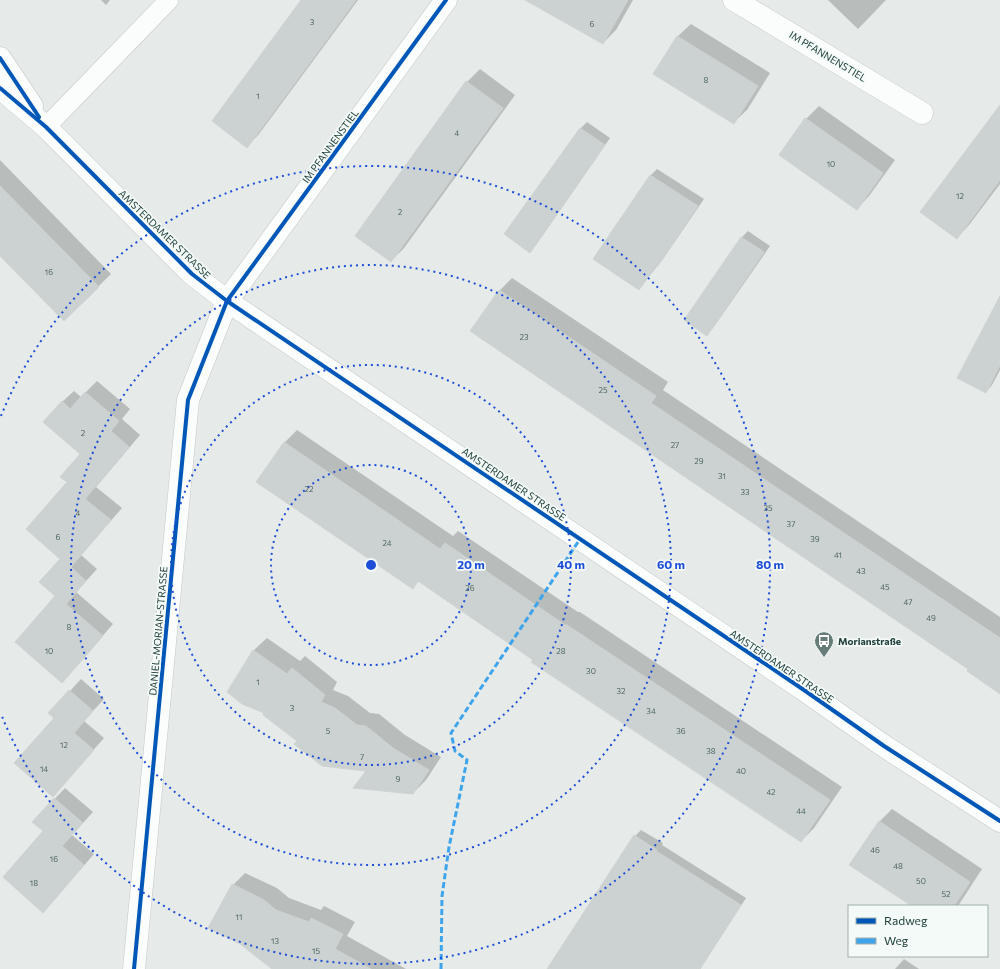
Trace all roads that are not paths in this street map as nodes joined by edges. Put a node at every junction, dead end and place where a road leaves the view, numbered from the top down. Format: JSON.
{"nodes":[{"id":1,"x":169,"y":0,"type":"edge"},
{"id":2,"x":446,"y":0,"type":"edge"},
{"id":3,"x":734,"y":0,"type":"edge"},
{"id":4,"x":0,"y":58,"type":"edge"},
{"id":5,"x":0,"y":88,"type":"edge"},
{"id":6,"x":922,"y":113,"type":"dead end"},
{"id":7,"x":46,"y":127,"type":"junction"},
{"id":8,"x":227,"y":302,"type":"junction"},
{"id":9,"x":1000,"y":821,"type":"edge"},
{"id":10,"x":134,"y":969,"type":"edge"}],
"edges":[{"from":1,"to":7,"type":"lane"},
{"from":2,"to":8,"type":"street","name":"IM PFANNENSTIEL"},
{"from":3,"to":6,"type":"street","name":"IM PFANNENSTIEL"},
{"from":4,"to":7,"type":"street","name":"AMSTERDAMER STRASSE"},
{"from":5,"to":7,"type":"street","name":"AMSTERDAMER STRASSE"},
{"from":7,"to":8,"type":"street","name":"AMSTERDAMER STRASSE"},
{"from":8,"to":9,"type":"street","name":"AMSTERDAMER STRASSE"},
{"from":8,"to":10,"type":"street","name":"DANIEL-MORIAN-STRASSE"}]}
